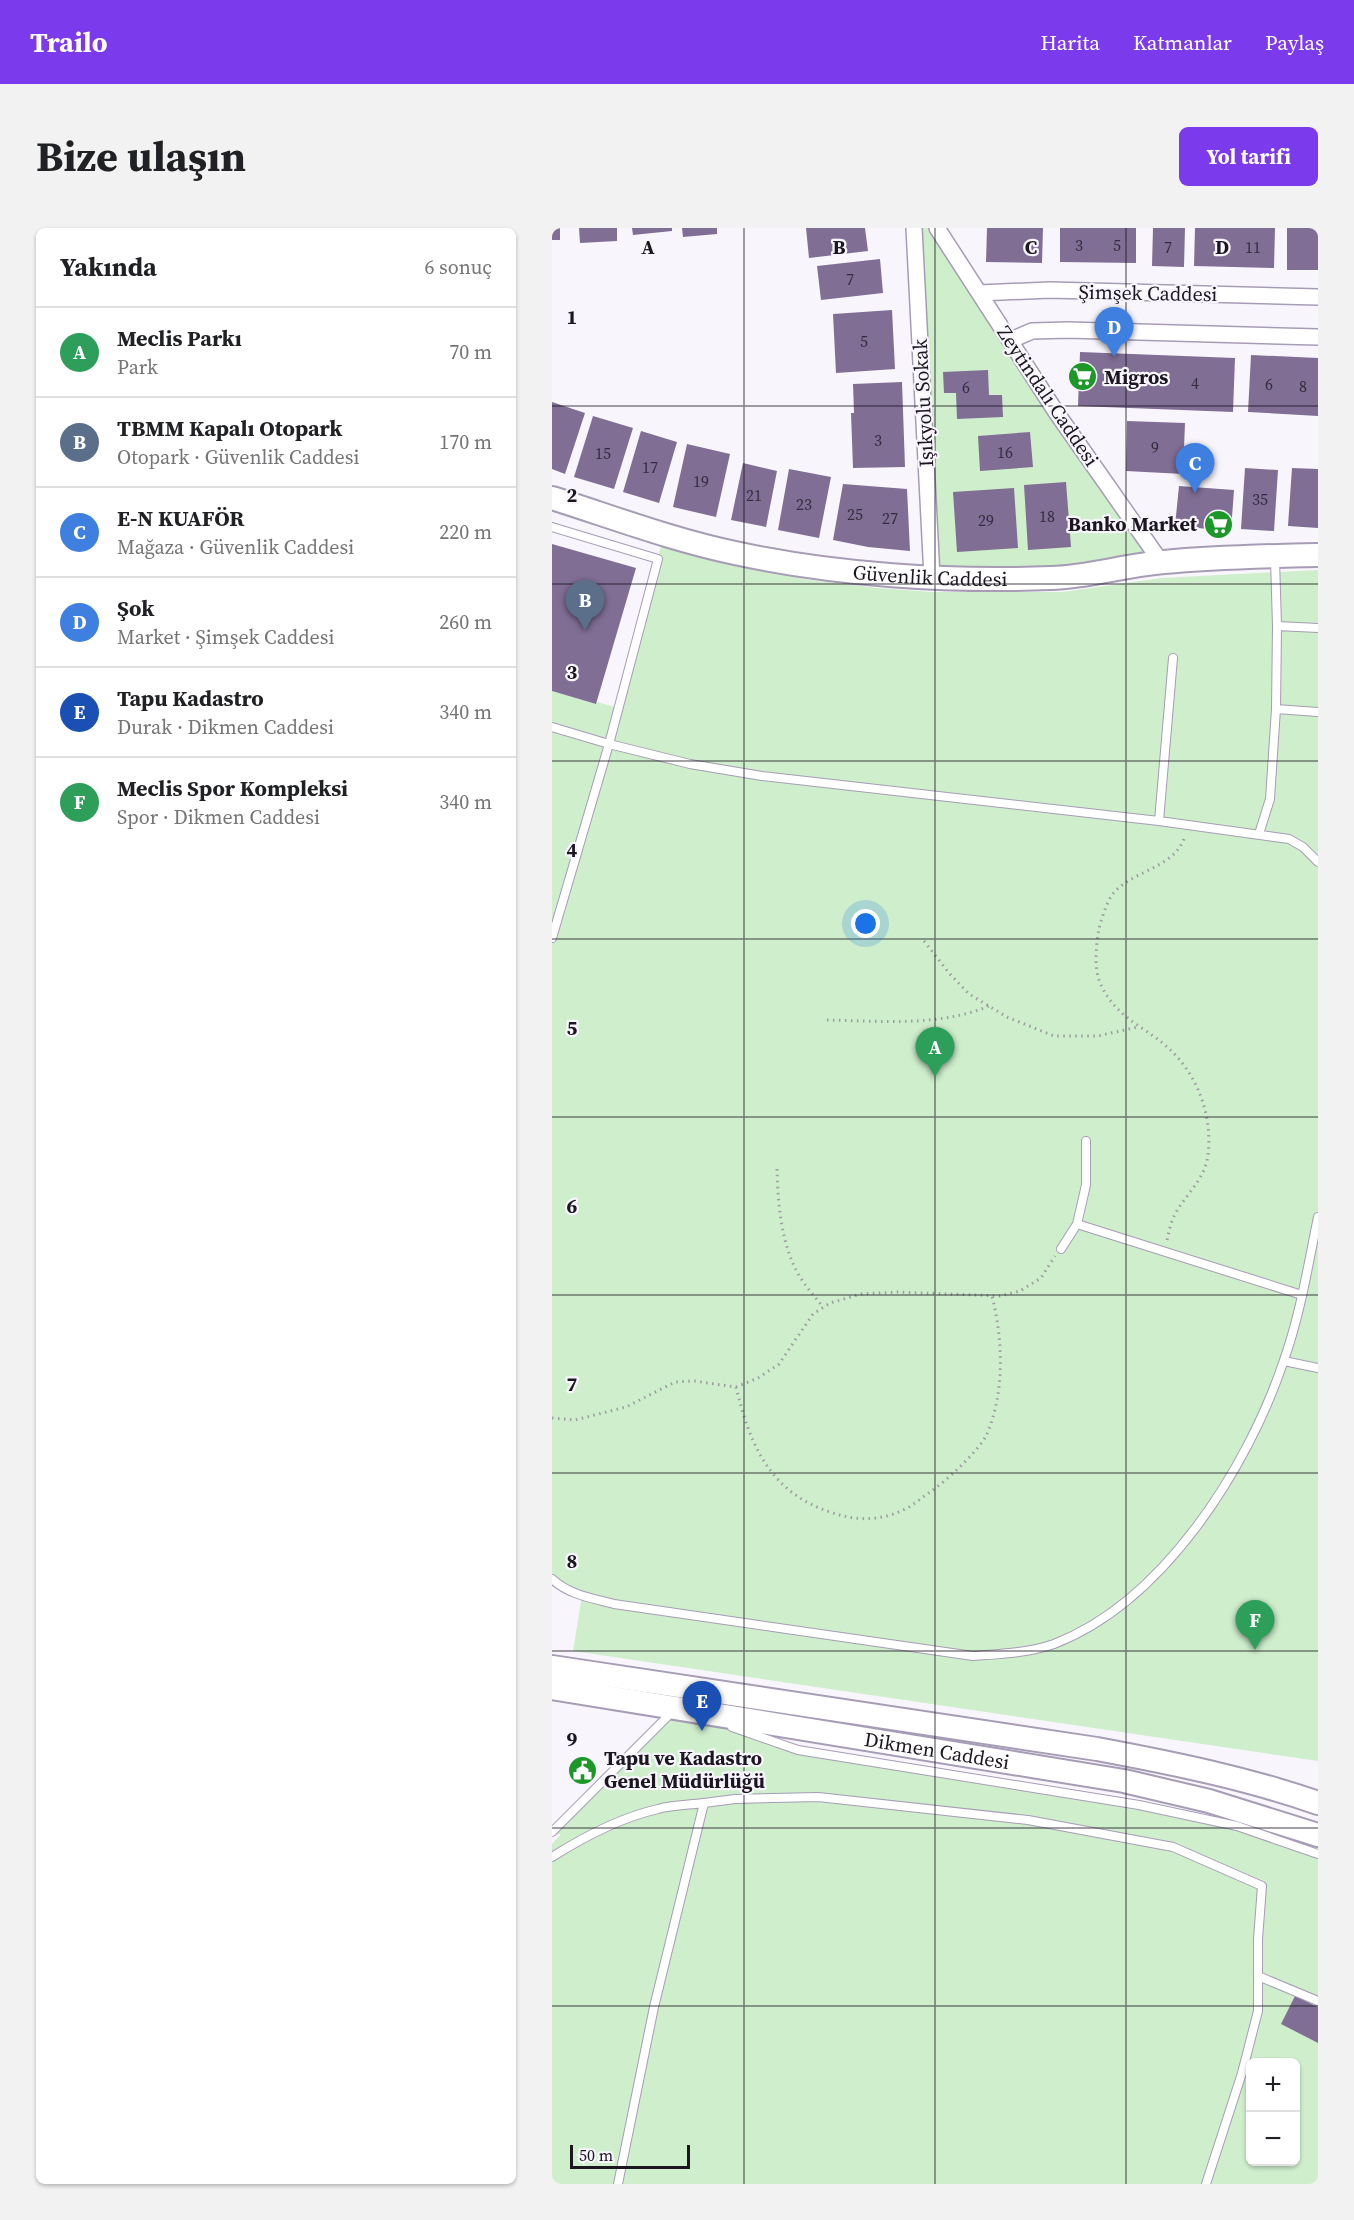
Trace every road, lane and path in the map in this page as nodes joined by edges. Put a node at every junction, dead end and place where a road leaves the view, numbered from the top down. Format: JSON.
{"nodes":[{"id":1,"x":914,"y":228,"type":"edge"},
{"id":2,"x":937,"y":228,"type":"edge"},
{"id":3,"x":979,"y":293,"type":"junction"},
{"id":4,"x":1318,"y":297,"type":"edge"},
{"id":5,"x":1318,"y":337,"type":"edge"},
{"id":6,"x":1011,"y":340,"type":"junction"},
{"id":7,"x":552,"y":498,"type":"edge"},
{"id":8,"x":552,"y":527,"type":"edge"},
{"id":9,"x":1318,"y":555,"type":"edge"},
{"id":10,"x":1275,"y":556,"type":"junction"},
{"id":11,"x":1161,"y":562,"type":"junction"},
{"id":12,"x":932,"y":577,"type":"junction"},
{"id":13,"x":1277,"y":626,"type":"junction"},
{"id":14,"x":1318,"y":628,"type":"edge"},
{"id":15,"x":1173,"y":658,"type":"dead end"},
{"id":16,"x":1276,"y":709,"type":"junction"},
{"id":17,"x":1318,"y":712,"type":"edge"},
{"id":18,"x":552,"y":727,"type":"edge"},
{"id":19,"x":609,"y":744,"type":"junction"},
{"id":20,"x":1159,"y":821,"type":"junction"},
{"id":21,"x":1188,"y":825,"type":"junction"},
{"id":22,"x":1259,"y":834,"type":"junction"},
{"id":23,"x":1318,"y":862,"type":"edge"},
{"id":24,"x":552,"y":938,"type":"edge"},
{"id":25,"x":924,"y":941,"type":"dead end"},
{"id":26,"x":989,"y":1006,"type":"junction"},
{"id":27,"x":826,"y":1020,"type":"dead end"},
{"id":28,"x":1138,"y":1027,"type":"junction"},
{"id":29,"x":1086,"y":1142,"type":"dead end"},
{"id":30,"x":777,"y":1169,"type":"dead end"},
{"id":31,"x":1318,"y":1217,"type":"edge"},
{"id":32,"x":1077,"y":1224,"type":"junction"},
{"id":33,"x":1061,"y":1249,"type":"joint"},
{"id":34,"x":1163,"y":1250,"type":"junction"},
{"id":35,"x":1302,"y":1294,"type":"junction"},
{"id":36,"x":992,"y":1295,"type":"junction"},
{"id":37,"x":823,"y":1307,"type":"junction"},
{"id":38,"x":1284,"y":1361,"type":"junction"},
{"id":39,"x":1318,"y":1368,"type":"edge"},
{"id":40,"x":736,"y":1387,"type":"junction"},
{"id":41,"x":552,"y":1418,"type":"edge"},
{"id":42,"x":552,"y":1579,"type":"edge"},
{"id":43,"x":552,"y":1667,"type":"edge"},
{"id":44,"x":552,"y":1688,"type":"edge"},
{"id":45,"x":677,"y":1708,"type":"junction"},
{"id":46,"x":704,"y":1803,"type":"junction"},
{"id":47,"x":1318,"y":1803,"type":"edge"},
{"id":48,"x":552,"y":1832,"type":"edge"},
{"id":49,"x":1318,"y":1835,"type":"edge"},
{"id":50,"x":1318,"y":1854,"type":"edge"},
{"id":51,"x":552,"y":1857,"type":"edge"},
{"id":52,"x":1258,"y":1976,"type":"junction"},
{"id":53,"x":1318,"y":2001,"type":"edge"},
{"id":54,"x":618,"y":2184,"type":"edge"},
{"id":55,"x":1206,"y":2184,"type":"edge"}],
"edges":[{"from":1,"to":12,"type":"street","name":"Işıkyolu Sokak"},
{"from":2,"to":3,"type":"street","name":"Zeytindalı Caddesi"},
{"from":3,"to":4,"type":"street","name":"Şimşek Caddesi"},
{"from":3,"to":6,"type":"street","name":"Zeytindalı Caddesi"},
{"from":5,"to":6,"type":"street","name":"Şimşek Caddesi"},
{"from":6,"to":11,"type":"street","name":"Zeytindalı Caddesi"},
{"from":7,"to":12,"type":"main road","name":"Güvenlik Caddesi"},
{"from":8,"to":19,"type":"lane"},
{"from":9,"to":10,"type":"main road","name":"Güvenlik Caddesi"},
{"from":10,"to":11,"type":"main road","name":"Güvenlik Caddesi"},
{"from":10,"to":13,"type":"lane"},
{"from":11,"to":12,"type":"main road","name":"Güvenlik Caddesi"},
{"from":13,"to":14,"type":"lane"},
{"from":13,"to":16,"type":"lane"},
{"from":15,"to":20,"type":"lane"},
{"from":16,"to":17,"type":"lane"},
{"from":16,"to":22,"type":"lane"},
{"from":18,"to":19,"type":"lane"},
{"from":19,"to":20,"type":"lane"},
{"from":19,"to":24,"type":"lane"},
{"from":20,"to":21,"type":"lane"},
{"from":21,"to":22,"type":"lane"},
{"from":21,"to":28,"type":"path"},
{"from":22,"to":23,"type":"lane"},
{"from":25,"to":26,"type":"path"},
{"from":26,"to":27,"type":"path"},
{"from":26,"to":28,"type":"path"},
{"from":28,"to":34,"type":"path"},
{"from":29,"to":32,"type":"lane"},
{"from":30,"to":37,"type":"path"},
{"from":31,"to":35,"type":"lane"},
{"from":32,"to":33,"type":"lane"},
{"from":32,"to":34,"type":"lane"},
{"from":33,"to":36,"type":"path"},
{"from":34,"to":35,"type":"lane"},
{"from":35,"to":38,"type":"lane"},
{"from":36,"to":37,"type":"path"},
{"from":36,"to":40,"type":"path"},
{"from":37,"to":40,"type":"path"},
{"from":38,"to":39,"type":"lane"},
{"from":38,"to":42,"type":"lane"},
{"from":40,"to":41,"type":"path"},
{"from":43,"to":47,"type":"main road","name":"Dikmen Caddesi"},
{"from":44,"to":45,"type":"main road","name":"Dikmen Caddesi"},
{"from":45,"to":48,"type":"lane"},
{"from":45,"to":49,"type":"main road","name":"Dikmen Caddesi"},
{"from":45,"to":50,"type":"lane"},
{"from":46,"to":51,"type":"lane"},
{"from":46,"to":52,"type":"lane"},
{"from":46,"to":54,"type":"lane"},
{"from":52,"to":53,"type":"lane"},
{"from":52,"to":55,"type":"lane"}]}
